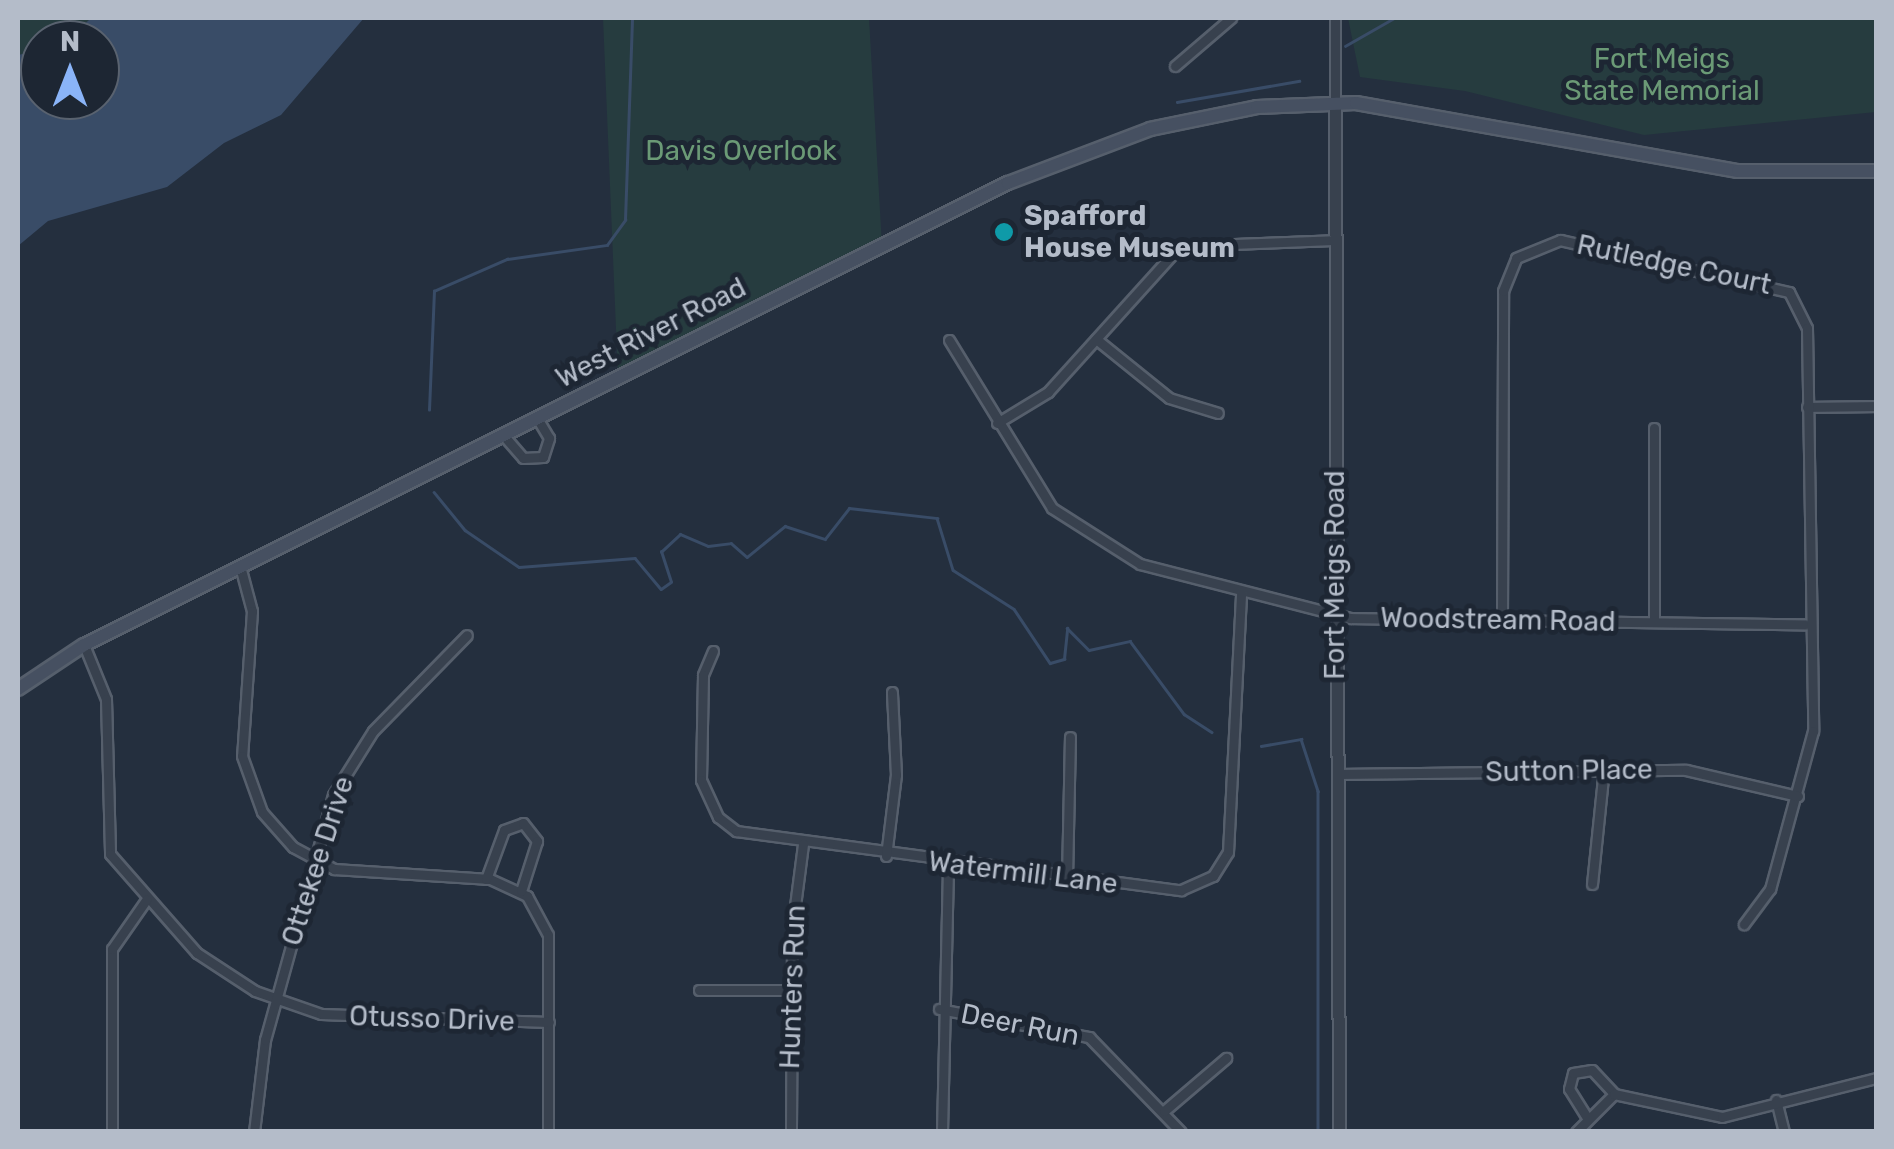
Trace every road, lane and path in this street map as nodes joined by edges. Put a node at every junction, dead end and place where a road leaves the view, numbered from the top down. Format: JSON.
{"nodes":[{"id":1,"x":1231,"y":18,"type":"edge"},
{"id":2,"x":1336,"y":18,"type":"edge"},
{"id":3,"x":1175,"y":66,"type":"dead end"},
{"id":4,"x":1335,"y":102,"type":"junction"},
{"id":5,"x":1876,"y":172,"type":"edge"},
{"id":6,"x":1335,"y":240,"type":"junction"},
{"id":7,"x":1096,"y":339,"type":"junction"},
{"id":8,"x":949,"y":340,"type":"dead end"},
{"id":9,"x":1806,"y":406,"type":"junction"},
{"id":10,"x":1876,"y":406,"type":"edge"},
{"id":11,"x":1218,"y":412,"type":"dead end"},
{"id":12,"x":537,"y":418,"type":"junction"},
{"id":13,"x":997,"y":423,"type":"junction"},
{"id":14,"x":1654,"y":428,"type":"dead end"},
{"id":15,"x":504,"y":436,"type":"junction"},
{"id":16,"x":240,"y":566,"type":"junction"},
{"id":17,"x":1241,"y":592,"type":"junction"},
{"id":18,"x":1334,"y":616,"type":"junction"},
{"id":19,"x":1502,"y":620,"type":"junction"},
{"id":20,"x":1654,"y":622,"type":"junction"},
{"id":21,"x":1805,"y":624,"type":"junction"},
{"id":22,"x":466,"y":635,"type":"dead end"},
{"id":23,"x":84,"y":646,"type":"junction"},
{"id":24,"x":712,"y":651,"type":"dead end"},
{"id":25,"x":18,"y":688,"type":"edge"},
{"id":26,"x":892,"y":692,"type":"dead end"},
{"id":27,"x":1070,"y":737,"type":"dead end"},
{"id":28,"x":1604,"y":768,"type":"junction"},
{"id":29,"x":1337,"y":774,"type":"junction"},
{"id":30,"x":1798,"y":796,"type":"junction"},
{"id":31,"x":803,"y":844,"type":"junction"},
{"id":32,"x":886,"y":856,"type":"junction"},
{"id":33,"x":314,"y":860,"type":"junction"},
{"id":34,"x":948,"y":865,"type":"junction"},
{"id":35,"x":486,"y":878,"type":"junction"},
{"id":36,"x":1067,"y":880,"type":"junction"},
{"id":37,"x":1592,"y":884,"type":"dead end"},
{"id":38,"x":522,"y":891,"type":"junction"},
{"id":39,"x":146,"y":900,"type":"junction"},
{"id":40,"x":1744,"y":924,"type":"dead end"},
{"id":41,"x":699,"y":990,"type":"dead end"},
{"id":42,"x":791,"y":990,"type":"junction"},
{"id":43,"x":275,"y":1000,"type":"junction"},
{"id":44,"x":938,"y":1009,"type":"junction"},
{"id":45,"x":548,"y":1022,"type":"junction"},
{"id":46,"x":1226,"y":1058,"type":"dead end"},
{"id":47,"x":1876,"y":1078,"type":"edge"},
{"id":48,"x":1614,"y":1094,"type":"junction"},
{"id":49,"x":1776,"y":1100,"type":"junction"},
{"id":50,"x":1164,"y":1111,"type":"junction"},
{"id":51,"x":1586,"y":1116,"type":"junction"},
{"id":52,"x":112,"y":1132,"type":"edge"},
{"id":53,"x":254,"y":1132,"type":"edge"},
{"id":54,"x":548,"y":1132,"type":"edge"},
{"id":55,"x":791,"y":1132,"type":"edge"},
{"id":56,"x":942,"y":1132,"type":"edge"},
{"id":57,"x":1181,"y":1132,"type":"edge"},
{"id":58,"x":1339,"y":1132,"type":"edge"},
{"id":59,"x":1576,"y":1132,"type":"edge"},
{"id":60,"x":1784,"y":1132,"type":"edge"}],
"edges":[{"from":1,"to":3,"type":"street"},
{"from":2,"to":4,"type":"street","name":"Fort Meigs Road"},
{"from":4,"to":5,"type":"main road","name":"West River Road"},
{"from":4,"to":6,"type":"street","name":"Fort Meigs Road"},
{"from":4,"to":12,"type":"main road","name":"West River Road"},
{"from":6,"to":7,"type":"street"},
{"from":6,"to":18,"type":"street","name":"Fort Meigs Road"},
{"from":7,"to":11,"type":"street"},
{"from":7,"to":13,"type":"street"},
{"from":8,"to":13,"type":"street","name":"Woodstream Road"},
{"from":9,"to":10,"type":"street"},
{"from":9,"to":19,"type":"street","name":"Rutledge Court"},
{"from":9,"to":21,"type":"street","name":"Rutledge Court"},
{"from":12,"to":15,"type":"main road","name":"West River Road"},
{"from":12,"to":15,"type":"street"},
{"from":13,"to":17,"type":"street","name":"Woodstream Road"},
{"from":14,"to":20,"type":"street"},
{"from":15,"to":16,"type":"main road","name":"West River Road"},
{"from":16,"to":23,"type":"main road","name":"West River Road"},
{"from":16,"to":33,"type":"street"},
{"from":17,"to":18,"type":"street","name":"Woodstream Road"},
{"from":17,"to":36,"type":"street","name":"Watermill Lane"},
{"from":18,"to":19,"type":"street","name":"Woodstream Road"},
{"from":18,"to":29,"type":"street","name":"Fort Meigs Road"},
{"from":19,"to":20,"type":"street","name":"Woodstream Road"},
{"from":20,"to":21,"type":"street","name":"Woodstream Road"},
{"from":21,"to":30,"type":"street","name":"Rutledge Court"},
{"from":22,"to":33,"type":"street","name":"Ottekee Drive"},
{"from":23,"to":25,"type":"main road","name":"West River Road"},
{"from":23,"to":39,"type":"street","name":"Otusso Drive"},
{"from":24,"to":31,"type":"street","name":"Watermill Lane"},
{"from":26,"to":32,"type":"street"},
{"from":27,"to":36,"type":"street"},
{"from":28,"to":29,"type":"street","name":"Sutton Place"},
{"from":28,"to":30,"type":"street","name":"Sutton Place"},
{"from":28,"to":37,"type":"street"},
{"from":29,"to":58,"type":"street","name":"Fort Meigs Road"},
{"from":30,"to":40,"type":"street","name":"Rutledge Court"},
{"from":31,"to":32,"type":"street","name":"Watermill Lane"},
{"from":31,"to":42,"type":"street","name":"Hunters Run"},
{"from":32,"to":34,"type":"street","name":"Watermill Lane"},
{"from":33,"to":35,"type":"street"},
{"from":33,"to":43,"type":"street","name":"Ottekee Drive"},
{"from":34,"to":36,"type":"street","name":"Watermill Lane"},
{"from":34,"to":44,"type":"street"},
{"from":35,"to":38,"type":"street"},
{"from":35,"to":38,"type":"street"},
{"from":38,"to":45,"type":"street"},
{"from":39,"to":43,"type":"street","name":"Otusso Drive"},
{"from":39,"to":52,"type":"street"},
{"from":41,"to":42,"type":"street"},
{"from":42,"to":55,"type":"street","name":"Hunters Run"},
{"from":43,"to":45,"type":"street","name":"Otusso Drive"},
{"from":43,"to":53,"type":"street","name":"Ottekee Drive"},
{"from":44,"to":50,"type":"street","name":"Deer Run"},
{"from":44,"to":56,"type":"street"},
{"from":45,"to":54,"type":"street"},
{"from":46,"to":50,"type":"street"},
{"from":47,"to":49,"type":"street"},
{"from":48,"to":49,"type":"street"},
{"from":48,"to":51,"type":"street"},
{"from":48,"to":51,"type":"street"},
{"from":49,"to":60,"type":"street"},
{"from":50,"to":57,"type":"street","name":"Deer Run"},
{"from":51,"to":59,"type":"street"}]}
